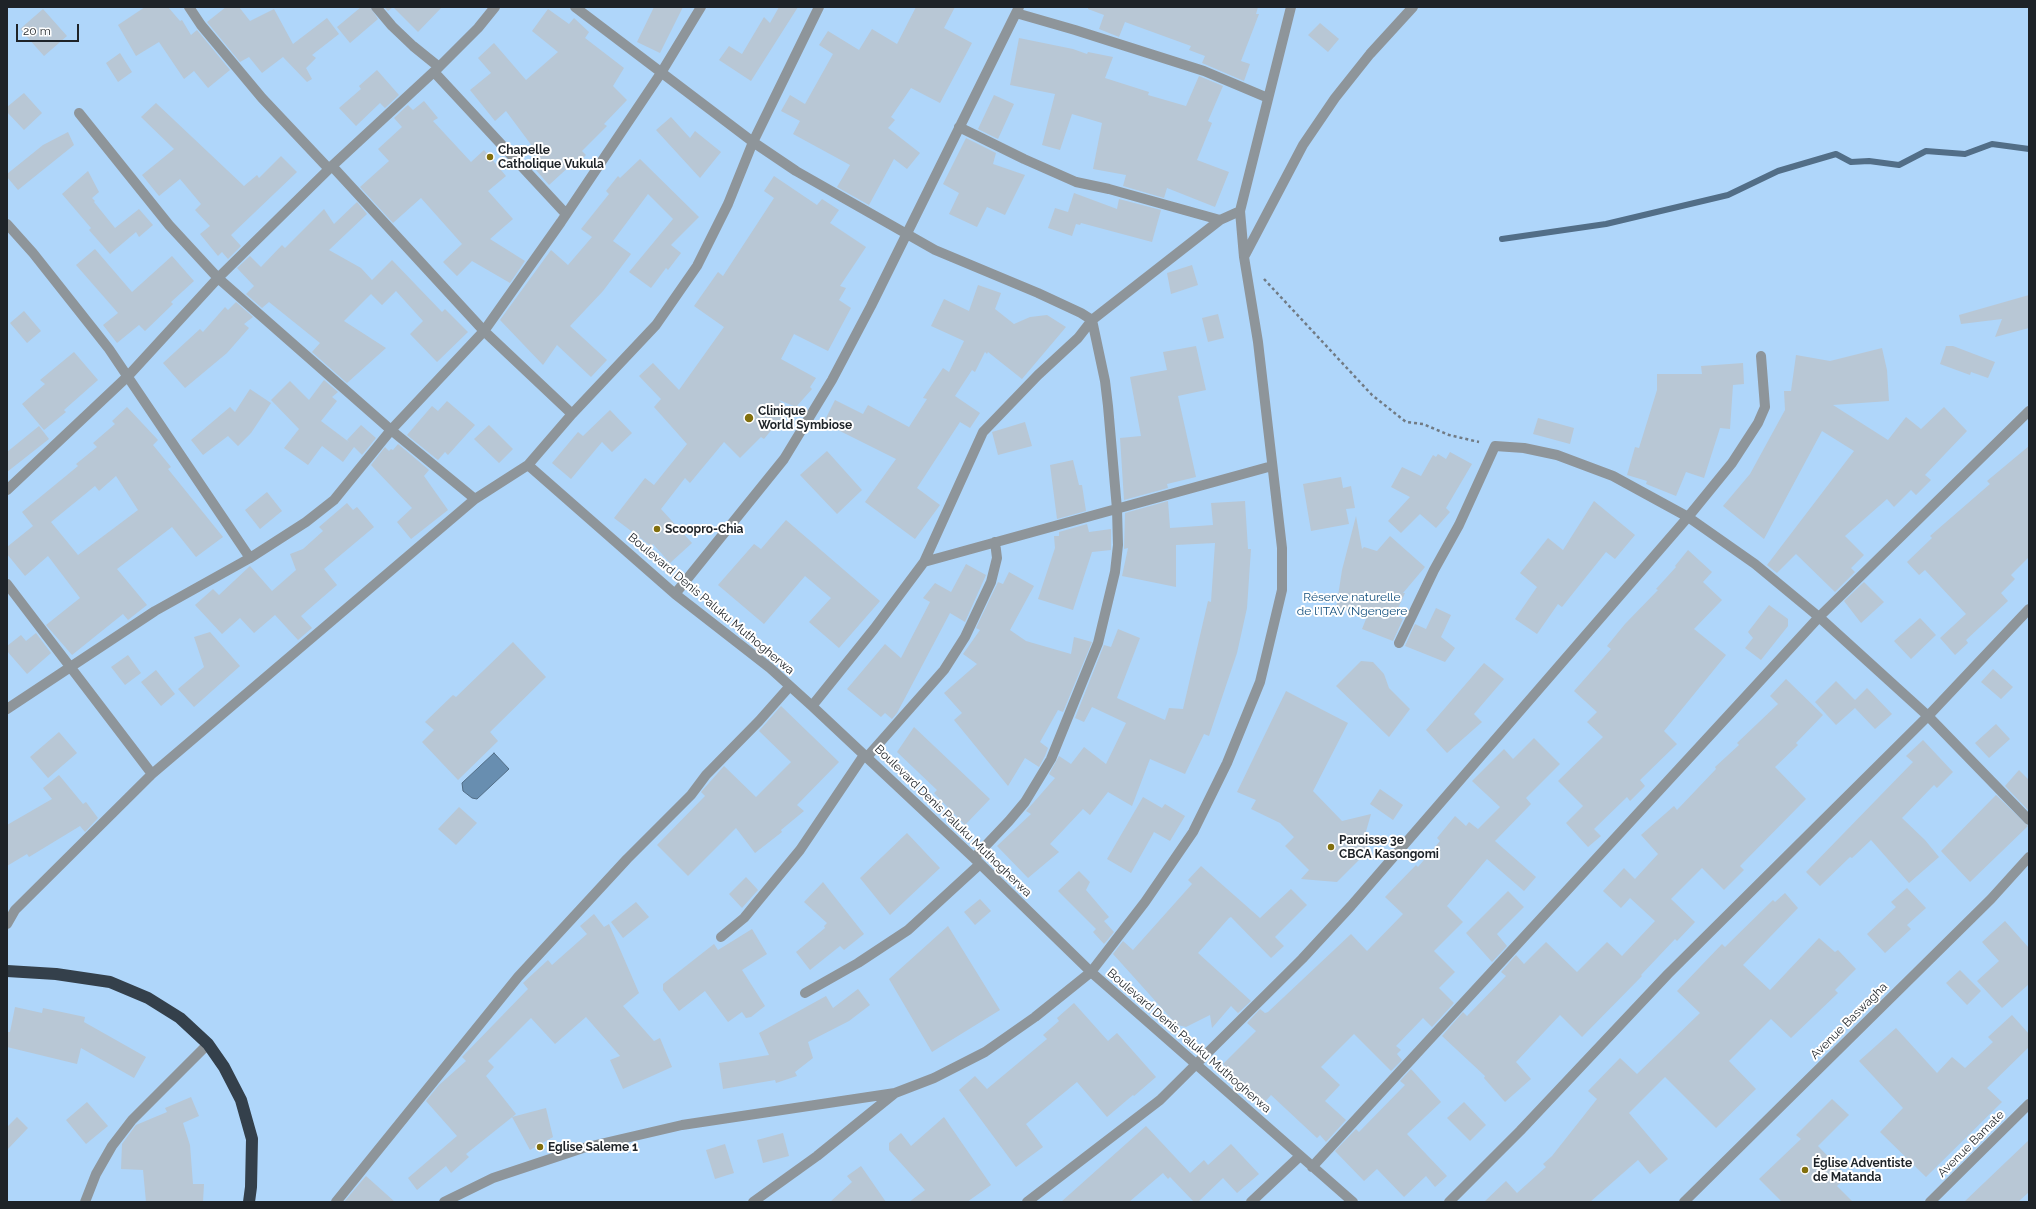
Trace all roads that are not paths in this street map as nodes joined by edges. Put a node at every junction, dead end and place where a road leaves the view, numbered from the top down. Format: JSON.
{"nodes":[{"id":1,"x":190,"y":7,"type":"edge"},
{"id":2,"x":376,"y":7,"type":"edge"},
{"id":3,"x":495,"y":7,"type":"edge"},
{"id":4,"x":575,"y":7,"type":"edge"},
{"id":5,"x":701,"y":7,"type":"edge"},
{"id":6,"x":819,"y":7,"type":"edge"},
{"id":7,"x":1291,"y":7,"type":"edge"},
{"id":8,"x":1413,"y":7,"type":"edge"},
{"id":9,"x":1017,"y":10,"type":"edge"},
{"id":10,"x":437,"y":69,"type":"junction"},
{"id":11,"x":661,"y":73,"type":"junction"},
{"id":12,"x":1268,"y":98,"type":"junction"},
{"id":13,"x":79,"y":113,"type":"dead end"},
{"id":14,"x":959,"y":127,"type":"junction"},
{"id":15,"x":753,"y":142,"type":"junction"},
{"id":16,"x":330,"y":168,"type":"junction"},
{"id":17,"x":1240,"y":211,"type":"junction"},
{"id":18,"x":566,"y":214,"type":"junction"},
{"id":19,"x":1220,"y":220,"type":"junction"},
{"id":20,"x":7,"y":224,"type":"edge"},
{"id":21,"x":907,"y":236,"type":"junction"},
{"id":22,"x":1244,"y":257,"type":"junction"},
{"id":23,"x":218,"y":278,"type":"junction"},
{"id":24,"x":1092,"y":320,"type":"junction"},
{"id":25,"x":484,"y":331,"type":"junction"},
{"id":26,"x":1761,"y":356,"type":"dead end"},
{"id":27,"x":128,"y":376,"type":"junction"},
{"id":28,"x":2029,"y":411,"type":"edge"},
{"id":29,"x":572,"y":414,"type":"junction"},
{"id":30,"x":390,"y":430,"type":"junction"},
{"id":31,"x":528,"y":465,"type":"junction"},
{"id":32,"x":1272,"y":466,"type":"junction"},
{"id":33,"x":7,"y":490,"type":"edge"},
{"id":34,"x":475,"y":499,"type":"junction"},
{"id":35,"x":1117,"y":509,"type":"junction"},
{"id":36,"x":1688,"y":517,"type":"junction"},
{"id":37,"x":995,"y":542,"type":"junction"},
{"id":38,"x":250,"y":558,"type":"junction"},
{"id":39,"x":924,"y":562,"type":"junction"},
{"id":40,"x":7,"y":584,"type":"edge"},
{"id":41,"x":674,"y":594,"type":"junction"},
{"id":42,"x":2029,"y":609,"type":"edge"},
{"id":43,"x":1819,"y":617,"type":"junction"},
{"id":44,"x":1399,"y":643,"type":"dead end"},
{"id":45,"x":69,"y":666,"type":"junction"},
{"id":46,"x":790,"y":686,"type":"junction"},
{"id":47,"x":812,"y":706,"type":"junction"},
{"id":48,"x":7,"y":708,"type":"edge"},
{"id":49,"x":1928,"y":716,"type":"junction"},
{"id":50,"x":866,"y":756,"type":"junction"},
{"id":51,"x":152,"y":774,"type":"junction"},
{"id":52,"x":2029,"y":820,"type":"edge"},
{"id":53,"x":2029,"y":857,"type":"edge"},
{"id":54,"x":977,"y":861,"type":"junction"},
{"id":55,"x":7,"y":924,"type":"edge"},
{"id":56,"x":722,"y":937,"type":"dead end"},
{"id":57,"x":7,"y":971,"type":"edge"},
{"id":58,"x":1090,"y":972,"type":"junction"},
{"id":59,"x":805,"y":993,"type":"dead end"},
{"id":60,"x":208,"y":1044,"type":"junction"},
{"id":61,"x":1197,"y":1064,"type":"junction"},
{"id":62,"x":895,"y":1093,"type":"junction"},
{"id":63,"x":2029,"y":1104,"type":"edge"},
{"id":64,"x":1300,"y":1156,"type":"junction"},
{"id":65,"x":1312,"y":1167,"type":"junction"},
{"id":66,"x":85,"y":1202,"type":"edge"},
{"id":67,"x":249,"y":1202,"type":"edge"},
{"id":68,"x":336,"y":1202,"type":"edge"},
{"id":69,"x":444,"y":1202,"type":"edge"},
{"id":70,"x":753,"y":1202,"type":"edge"},
{"id":71,"x":1027,"y":1202,"type":"edge"},
{"id":72,"x":1251,"y":1202,"type":"edge"},
{"id":73,"x":1353,"y":1202,"type":"edge"},
{"id":74,"x":1449,"y":1202,"type":"edge"},
{"id":75,"x":1684,"y":1202,"type":"edge"},
{"id":76,"x":1930,"y":1202,"type":"edge"}],
"edges":[{"from":1,"to":16,"type":"street"},
{"from":2,"to":10,"type":"street"},
{"from":3,"to":10,"type":"street"},
{"from":4,"to":11,"type":"street"},
{"from":5,"to":11,"type":"street"},
{"from":6,"to":15,"type":"street"},
{"from":7,"to":12,"type":"street"},
{"from":8,"to":22,"type":"street"},
{"from":9,"to":12,"type":"street"},
{"from":9,"to":14,"type":"street"},
{"from":10,"to":16,"type":"street"},
{"from":10,"to":18,"type":"street"},
{"from":11,"to":15,"type":"street"},
{"from":11,"to":18,"type":"street"},
{"from":12,"to":17,"type":"street"},
{"from":13,"to":23,"type":"street"},
{"from":14,"to":19,"type":"street"},
{"from":14,"to":21,"type":"street"},
{"from":15,"to":21,"type":"street"},
{"from":15,"to":29,"type":"street"},
{"from":16,"to":23,"type":"street"},
{"from":16,"to":25,"type":"street"},
{"from":17,"to":19,"type":"street"},
{"from":17,"to":22,"type":"street"},
{"from":18,"to":25,"type":"street"},
{"from":19,"to":24,"type":"street"},
{"from":20,"to":27,"type":"street"},
{"from":21,"to":24,"type":"street"},
{"from":21,"to":41,"type":"street"},
{"from":22,"to":32,"type":"street"},
{"from":23,"to":27,"type":"street"},
{"from":23,"to":30,"type":"street"},
{"from":24,"to":35,"type":"street"},
{"from":24,"to":39,"type":"street"},
{"from":25,"to":29,"type":"street"},
{"from":25,"to":30,"type":"street"},
{"from":26,"to":36,"type":"street"},
{"from":27,"to":33,"type":"street"},
{"from":27,"to":38,"type":"street"},
{"from":28,"to":43,"type":"street"},
{"from":29,"to":31,"type":"street"},
{"from":30,"to":34,"type":"street"},
{"from":30,"to":38,"type":"street"},
{"from":31,"to":34,"type":"street"},
{"from":31,"to":41,"type":"street","name":"Boulevard Denis Paluku Muthogherwa"},
{"from":32,"to":35,"type":"street"},
{"from":32,"to":58,"type":"street"},
{"from":34,"to":51,"type":"street"},
{"from":35,"to":37,"type":"street"},
{"from":35,"to":54,"type":"street"},
{"from":36,"to":43,"type":"street"},
{"from":36,"to":44,"type":"street"},
{"from":36,"to":61,"type":"street"},
{"from":37,"to":39,"type":"street"},
{"from":37,"to":50,"type":"street"},
{"from":38,"to":45,"type":"street"},
{"from":39,"to":47,"type":"street"},
{"from":40,"to":45,"type":"street"},
{"from":41,"to":46,"type":"street","name":"Boulevard Denis Paluku Muthogherwa"},
{"from":42,"to":49,"type":"street"},
{"from":43,"to":49,"type":"street"},
{"from":43,"to":65,"type":"street"},
{"from":45,"to":48,"type":"street"},
{"from":45,"to":51,"type":"street"},
{"from":46,"to":47,"type":"street","name":"Boulevard Denis Paluku Muthogherwa"},
{"from":46,"to":68,"type":"street"},
{"from":47,"to":50,"type":"street","name":"Boulevard Denis Paluku Muthogherwa"},
{"from":49,"to":52,"type":"street"},
{"from":49,"to":74,"type":"street"},
{"from":50,"to":54,"type":"street","name":"Boulevard Denis Paluku Muthogherwa"},
{"from":50,"to":56,"type":"street"},
{"from":51,"to":55,"type":"street"},
{"from":53,"to":75,"type":"street","name":"Avenue Baswagha"},
{"from":54,"to":58,"type":"street","name":"Boulevard Denis Paluku Muthogherwa"},
{"from":54,"to":59,"type":"street"},
{"from":57,"to":60,"type":"highway"},
{"from":58,"to":61,"type":"street","name":"Boulevard Denis Paluku Muthogherwa"},
{"from":58,"to":62,"type":"street"},
{"from":60,"to":66,"type":"street"},
{"from":60,"to":67,"type":"highway"},
{"from":61,"to":64,"type":"street","name":"Boulevard Denis Paluku Muthogherwa"},
{"from":61,"to":71,"type":"street"},
{"from":62,"to":69,"type":"street"},
{"from":62,"to":70,"type":"street"},
{"from":63,"to":76,"type":"street","name":"Avenue Bamate"},
{"from":64,"to":65,"type":"street","name":"Boulevard Denis Paluku Muthogherwa"},
{"from":64,"to":72,"type":"street"},
{"from":65,"to":73,"type":"street","name":"Boulevard Denis Paluku Muthogherwa"}]}
